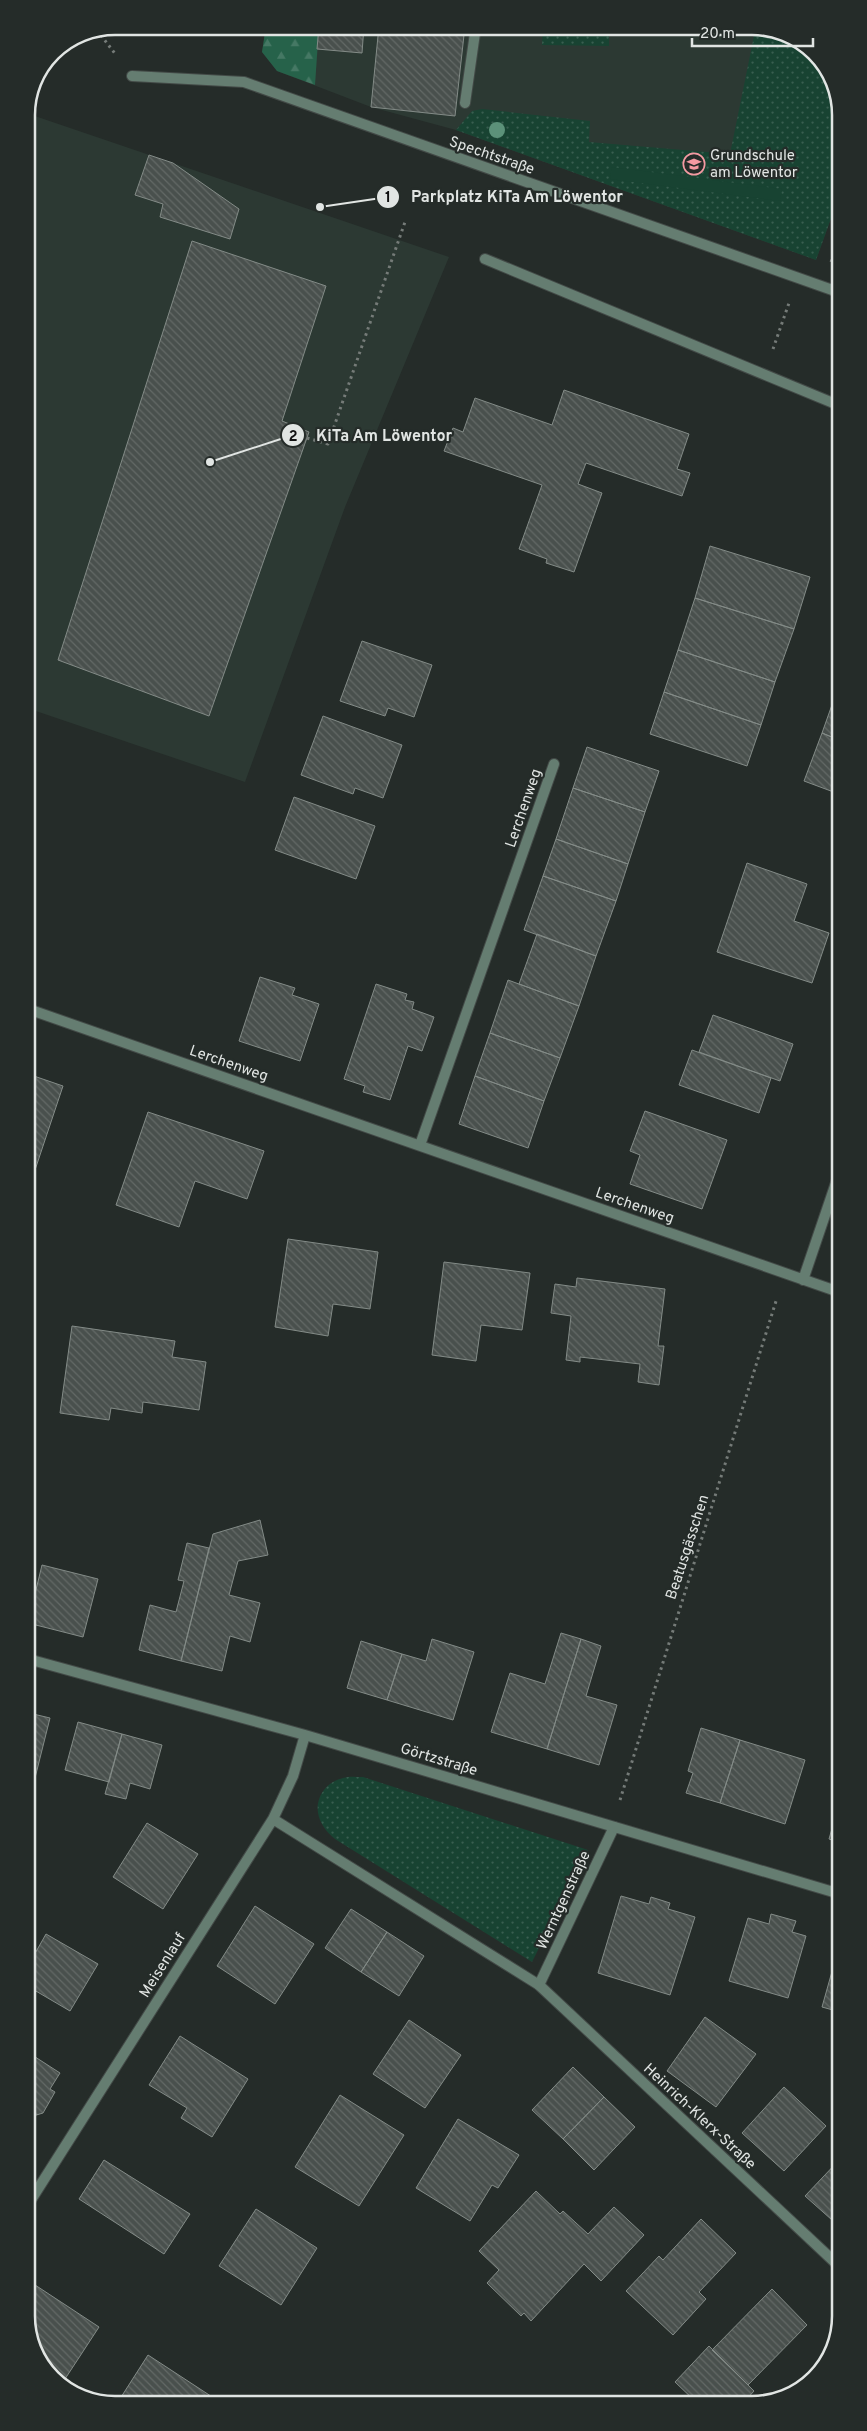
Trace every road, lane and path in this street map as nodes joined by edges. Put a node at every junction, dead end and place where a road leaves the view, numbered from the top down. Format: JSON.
{"nodes":[{"id":1,"x":475,"y":35,"type":"edge"},
{"id":2,"x":102,"y":37,"type":"edge"},
{"id":3,"x":132,"y":76,"type":"joint"},
{"id":4,"x":465,"y":103,"type":"dead end"},
{"id":5,"x":405,"y":222,"type":"dead end"},
{"id":6,"x":485,"y":259,"type":"dead end"},
{"id":7,"x":798,"y":277,"type":"junction"},
{"id":8,"x":832,"y":290,"type":"edge"},
{"id":9,"x":764,"y":373,"type":"junction"},
{"id":10,"x":832,"y":402,"type":"edge"},
{"id":11,"x":307,"y":438,"type":"dead end"},
{"id":12,"x":554,"y":764,"type":"dead end"},
{"id":13,"x":35,"y":1011,"type":"edge"},
{"id":14,"x":420,"y":1145,"type":"junction"},
{"id":15,"x":832,"y":1195,"type":"edge"},
{"id":16,"x":785,"y":1274,"type":"junction"},
{"id":17,"x":803,"y":1280,"type":"junction"},
{"id":18,"x":832,"y":1290,"type":"edge"},
{"id":19,"x":35,"y":1661,"type":"edge"},
{"id":20,"x":305,"y":1735,"type":"junction"},
{"id":21,"x":273,"y":1819,"type":"junction"},
{"id":22,"x":614,"y":1827,"type":"junction"},
{"id":23,"x":832,"y":1892,"type":"edge"},
{"id":24,"x":539,"y":1985,"type":"junction"},
{"id":25,"x":35,"y":2195,"type":"edge"},
{"id":26,"x":832,"y":2260,"type":"edge"}],
"edges":[{"from":1,"to":4,"type":"street"},
{"from":2,"to":3,"type":"path"},
{"from":3,"to":7,"type":"street","name":"Spechtstraße"},
{"from":5,"to":11,"type":"path"},
{"from":6,"to":9,"type":"street"},
{"from":7,"to":8,"type":"street","name":"Spechtstraße"},
{"from":7,"to":9,"type":"path"},
{"from":9,"to":10,"type":"street"},
{"from":12,"to":14,"type":"street","name":"Lerchenweg"},
{"from":13,"to":14,"type":"street","name":"Lerchenweg"},
{"from":14,"to":16,"type":"street","name":"Lerchenweg"},
{"from":15,"to":17,"type":"street"},
{"from":16,"to":17,"type":"street","name":"Lerchenweg"},
{"from":16,"to":22,"type":"path","name":"Beatusgässchen"},
{"from":17,"to":18,"type":"street","name":"Lerchenweg"},
{"from":19,"to":20,"type":"street","name":"Görtzstraße"},
{"from":20,"to":21,"type":"street","name":"Meisenlauf"},
{"from":20,"to":22,"type":"street","name":"Görtzstraße"},
{"from":21,"to":24,"type":"street"},
{"from":21,"to":25,"type":"street","name":"Meisenlauf"},
{"from":22,"to":23,"type":"street","name":"Görtzstraße"},
{"from":22,"to":24,"type":"street","name":"Werntgenstraße"},
{"from":24,"to":26,"type":"street","name":"Heinrich-Klerx-Straße"}]}
